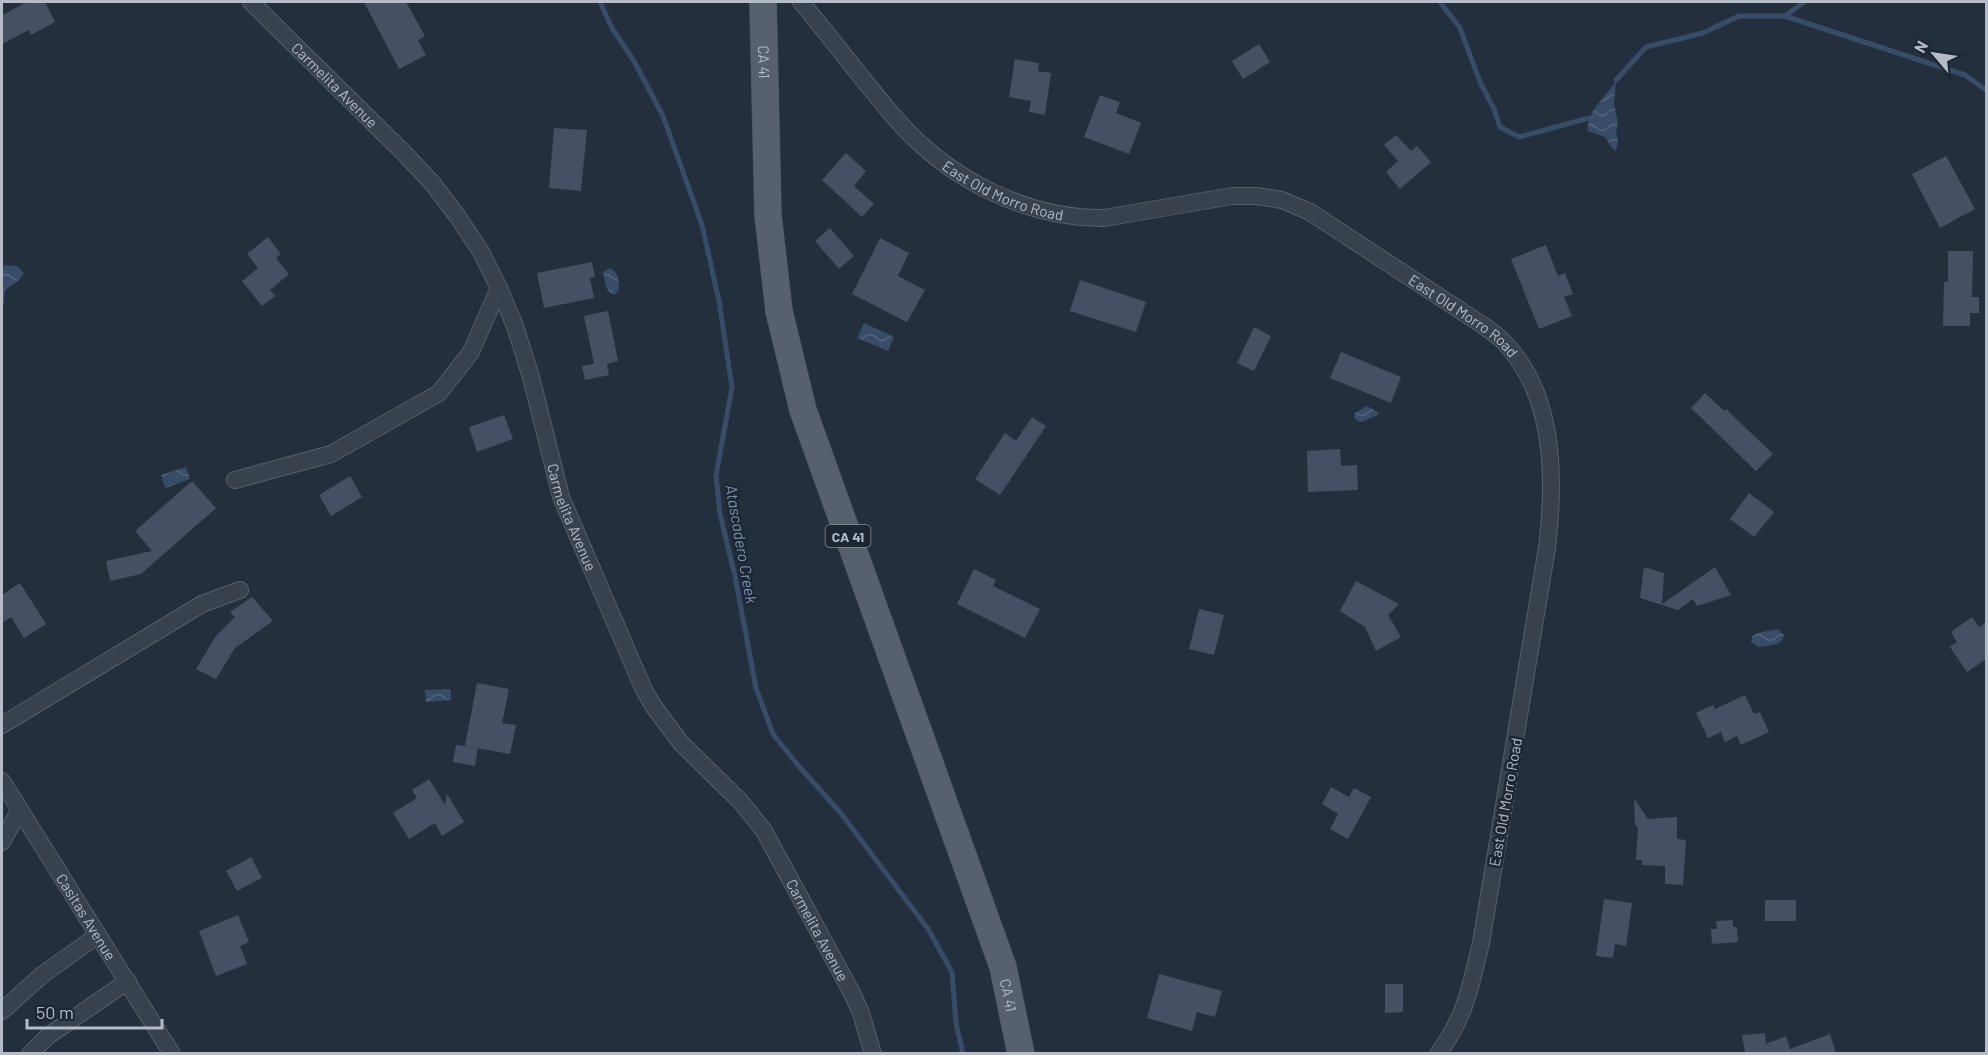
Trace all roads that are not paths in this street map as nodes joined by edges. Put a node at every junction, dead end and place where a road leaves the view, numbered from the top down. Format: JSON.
{"nodes":[{"id":1,"x":251,"y":2,"type":"edge"},
{"id":2,"x":763,"y":2,"type":"edge"},
{"id":3,"x":801,"y":2,"type":"edge"},
{"id":4,"x":499,"y":288,"type":"junction"},
{"id":5,"x":236,"y":480,"type":"dead end"},
{"id":6,"x":240,"y":590,"type":"dead end"},
{"id":7,"x":2,"y":726,"type":"edge"},
{"id":8,"x":2,"y":781,"type":"edge"},
{"id":9,"x":19,"y":811,"type":"junction"},
{"id":10,"x":2,"y":842,"type":"edge"},
{"id":11,"x":99,"y":935,"type":"junction"},
{"id":12,"x":128,"y":981,"type":"junction"},
{"id":13,"x":2,"y":1011,"type":"edge"},
{"id":14,"x":30,"y":1053,"type":"edge"},
{"id":15,"x":172,"y":1053,"type":"edge"},
{"id":16,"x":873,"y":1053,"type":"edge"},
{"id":17,"x":1021,"y":1053,"type":"edge"},
{"id":18,"x":1438,"y":1053,"type":"edge"}],
"edges":[{"from":1,"to":4,"type":"street","name":"Carmelita Avenue"},
{"from":2,"to":17,"type":"main road","name":"CA 41","number":"CA 41"},
{"from":3,"to":18,"type":"street","name":"East Old Morro Road"},
{"from":4,"to":5,"type":"street"},
{"from":4,"to":16,"type":"street","name":"Carmelita Avenue"},
{"from":6,"to":7,"type":"street"},
{"from":8,"to":9,"type":"street","name":"Casitas Avenue"},
{"from":9,"to":10,"type":"street"},
{"from":9,"to":11,"type":"street","name":"Casitas Avenue"},
{"from":11,"to":12,"type":"street","name":"Casitas Avenue"},
{"from":11,"to":13,"type":"street"},
{"from":12,"to":14,"type":"street"},
{"from":12,"to":15,"type":"street","name":"Casitas Avenue"}]}
